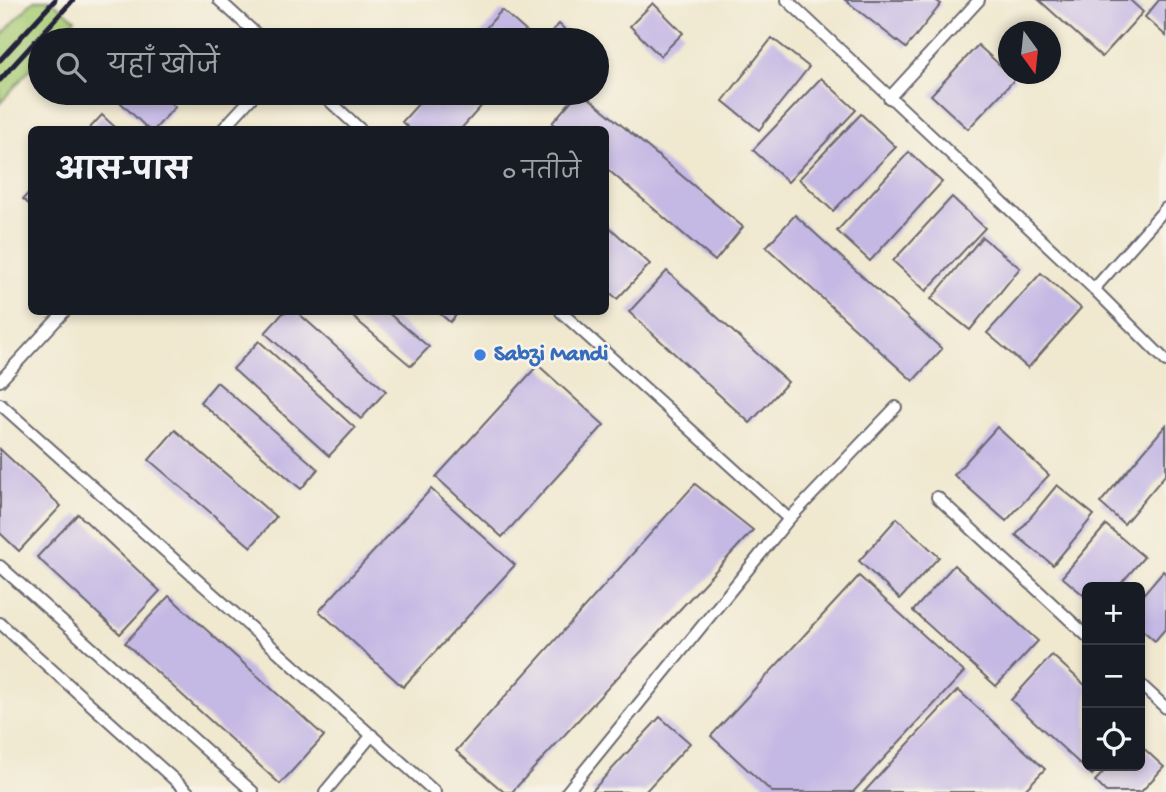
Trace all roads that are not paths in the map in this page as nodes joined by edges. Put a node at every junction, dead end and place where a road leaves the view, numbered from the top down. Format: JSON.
{"nodes":[{"id":1,"x":219,"y":0,"type":"edge"},
{"id":2,"x":787,"y":0,"type":"edge"},
{"id":3,"x":979,"y":0,"type":"edge"},
{"id":4,"x":250,"y":28,"type":"edge"},
{"id":5,"x":889,"y":98,"type":"junction"},
{"id":6,"x":245,"y":105,"type":"edge"},
{"id":7,"x":334,"y":105,"type":"edge"},
{"id":8,"x":226,"y":126,"type":"edge"},
{"id":9,"x":357,"y":126,"type":"edge"},
{"id":10,"x":1166,"y":208,"type":"edge"},
{"id":11,"x":1094,"y":289,"type":"junction"},
{"id":12,"x":61,"y":315,"type":"edge"},
{"id":13,"x":564,"y":315,"type":"edge"},
{"id":14,"x":1166,"y":361,"type":"edge"},
{"id":15,"x":0,"y":381,"type":"edge"},
{"id":16,"x":0,"y":404,"type":"edge"},
{"id":17,"x":896,"y":407,"type":"dead end"},
{"id":18,"x":937,"y":497,"type":"dead end"},
{"id":19,"x":789,"y":519,"type":"junction"},
{"id":20,"x":0,"y":566,"type":"edge"},
{"id":21,"x":0,"y":623,"type":"edge"},
{"id":22,"x":1082,"y":631,"type":"edge"},
{"id":23,"x":1145,"y":689,"type":"edge"},
{"id":24,"x":1166,"y":708,"type":"edge"},
{"id":25,"x":372,"y":735,"type":"junction"},
{"id":26,"x":188,"y":792,"type":"edge"},
{"id":27,"x":253,"y":792,"type":"edge"},
{"id":28,"x":325,"y":792,"type":"edge"},
{"id":29,"x":435,"y":792,"type":"edge"},
{"id":30,"x":567,"y":792,"type":"edge"}],
"edges":[{"from":1,"to":4,"type":"lane"},
{"from":2,"to":5,"type":"lane"},
{"from":3,"to":5,"type":"lane"},
{"from":5,"to":11,"type":"lane"},
{"from":6,"to":8,"type":"lane"},
{"from":7,"to":9,"type":"lane"},
{"from":10,"to":11,"type":"lane"},
{"from":11,"to":14,"type":"lane"},
{"from":12,"to":15,"type":"lane"},
{"from":13,"to":19,"type":"lane"},
{"from":16,"to":25,"type":"lane"},
{"from":17,"to":19,"type":"lane"},
{"from":18,"to":22,"type":"lane"},
{"from":19,"to":30,"type":"lane"},
{"from":20,"to":27,"type":"lane"},
{"from":21,"to":26,"type":"lane"},
{"from":23,"to":24,"type":"lane"},
{"from":25,"to":28,"type":"lane"},
{"from":25,"to":29,"type":"lane"}]}
